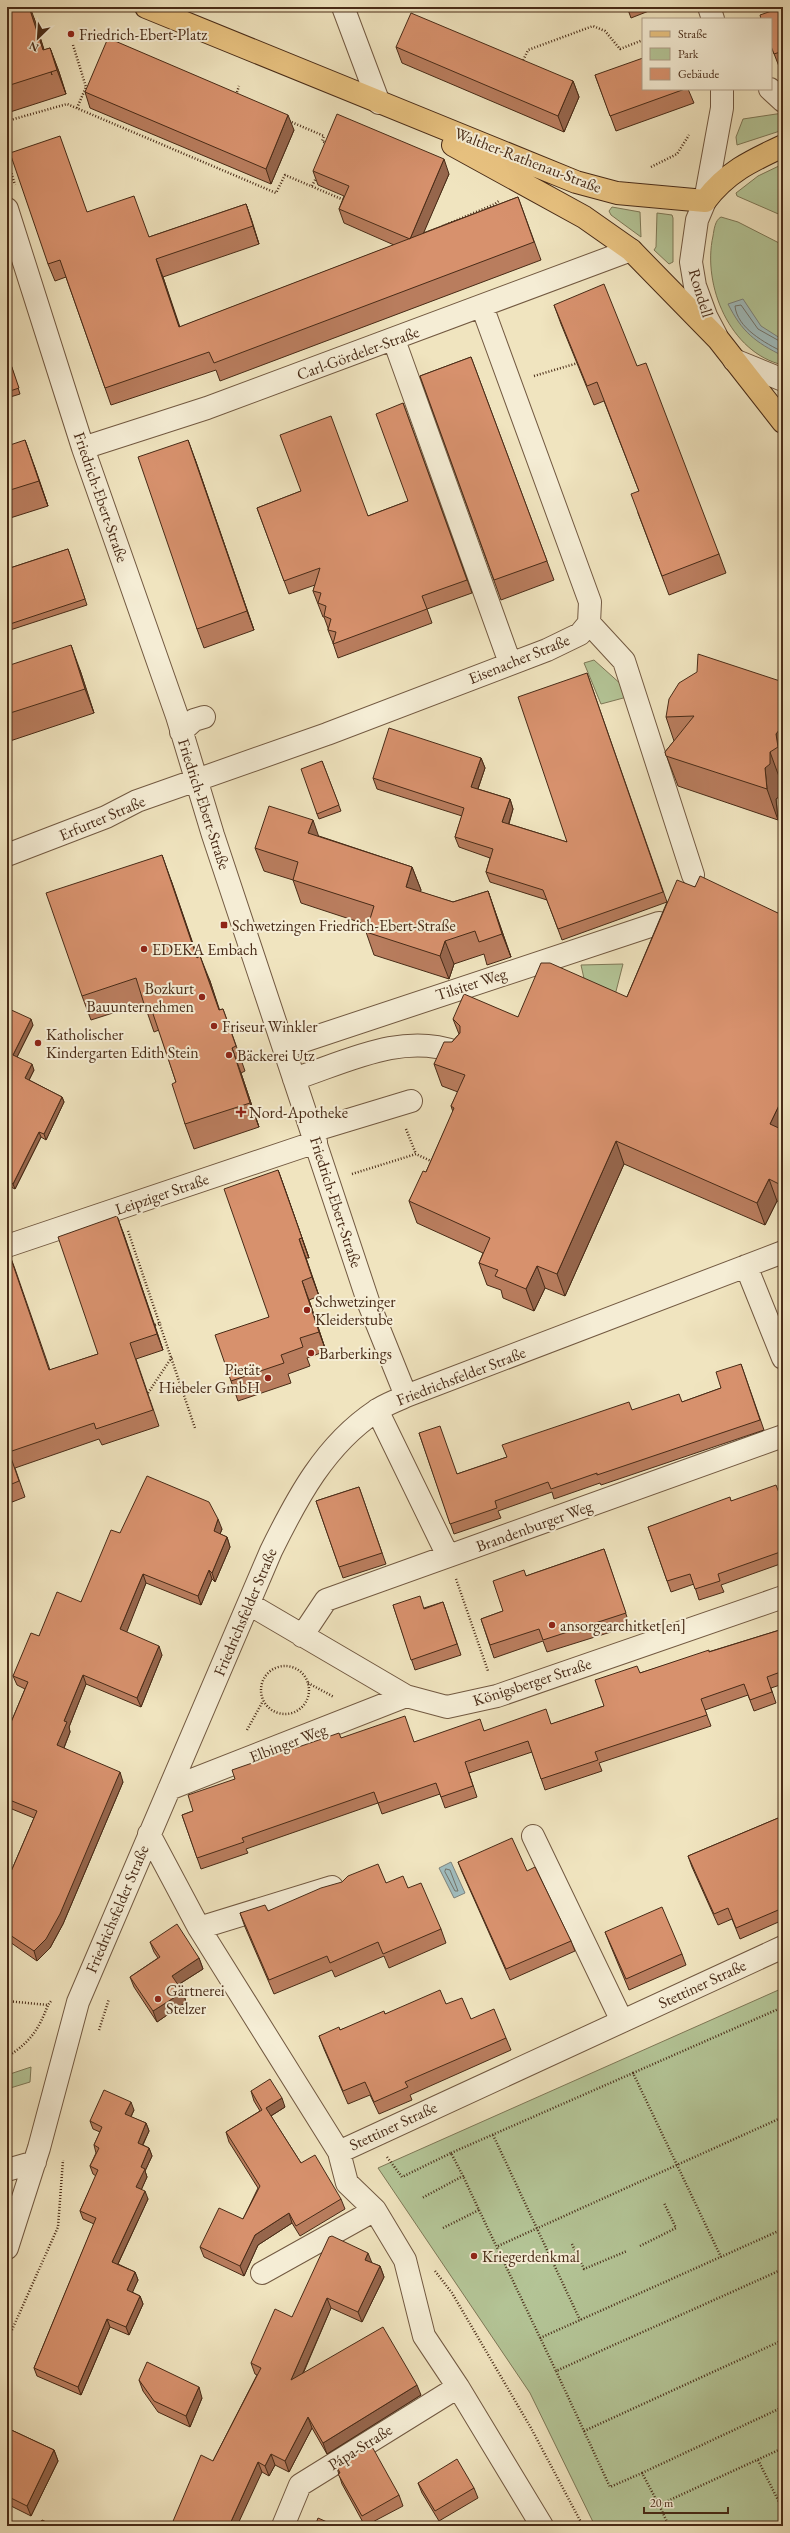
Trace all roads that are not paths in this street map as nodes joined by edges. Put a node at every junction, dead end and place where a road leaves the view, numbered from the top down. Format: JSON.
{"nodes":[{"id":1,"x":146,"y":7,"type":"edge"},
{"id":2,"x":343,"y":7,"type":"edge"},
{"id":3,"x":709,"y":7,"type":"edge"},
{"id":4,"x":714,"y":18,"type":"edge"},
{"id":5,"x":722,"y":90,"type":"edge"},
{"id":6,"x":771,"y":90,"type":"edge"},
{"id":7,"x":783,"y":101,"type":"edge"},
{"id":8,"x":379,"y":103,"type":"junction"},
{"id":9,"x":783,"y":146,"type":"edge"},
{"id":10,"x":705,"y":201,"type":"junction"},
{"id":11,"x":7,"y":209,"type":"edge"},
{"id":12,"x":630,"y":250,"type":"junction"},
{"id":13,"x":482,"y":306,"type":"junction"},
{"id":14,"x":718,"y":338,"type":"junction"},
{"id":15,"x":394,"y":340,"type":"junction"},
{"id":16,"x":734,"y":360,"type":"junction"},
{"id":17,"x":783,"y":380,"type":"edge"},
{"id":18,"x":783,"y":422,"type":"edge"},
{"id":19,"x":83,"y":448,"type":"junction"},
{"id":20,"x":589,"y":623,"type":"junction"},
{"id":21,"x":510,"y":663,"type":"junction"},
{"id":22,"x":204,"y":717,"type":"dead end"},
{"id":23,"x":181,"y":732,"type":"junction"},
{"id":24,"x":197,"y":782,"type":"junction"},
{"id":25,"x":7,"y":855,"type":"edge"},
{"id":26,"x":693,"y":875,"type":"dead end"},
{"id":27,"x":659,"y":923,"type":"edge"},
{"id":28,"x":285,"y":1047,"type":"junction"},
{"id":29,"x":456,"y":1052,"type":"edge"},
{"id":30,"x":294,"y":1079,"type":"junction"},
{"id":31,"x":410,"y":1101,"type":"dead end"},
{"id":32,"x":314,"y":1136,"type":"junction"},
{"id":33,"x":7,"y":1246,"type":"edge"},
{"id":34,"x":783,"y":1252,"type":"edge"},
{"id":35,"x":746,"y":1266,"type":"junction"},
{"id":36,"x":783,"y":1358,"type":"edge"},
{"id":37,"x":406,"y":1396,"type":"junction"},
{"id":38,"x":377,"y":1410,"type":"junction"},
{"id":39,"x":783,"y":1436,"type":"edge"},
{"id":40,"x":448,"y":1556,"type":"junction"},
{"id":41,"x":783,"y":1597,"type":"edge"},
{"id":42,"x":249,"y":1604,"type":"junction"},
{"id":43,"x":302,"y":1636,"type":"junction"},
{"id":44,"x":406,"y":1696,"type":"junction"},
{"id":45,"x":169,"y":1788,"type":"junction"},
{"id":46,"x":149,"y":1834,"type":"junction"},
{"id":47,"x":533,"y":1836,"type":"dead end"},
{"id":48,"x":343,"y":1884,"type":"edge"},
{"id":49,"x":199,"y":1928,"type":"junction"},
{"id":50,"x":783,"y":1947,"type":"edge"},
{"id":51,"x":622,"y":2021,"type":"junction"},
{"id":52,"x":339,"y":2152,"type":"junction"},
{"id":53,"x":35,"y":2162,"type":"junction"},
{"id":54,"x":7,"y":2170,"type":"edge"},
{"id":55,"x":375,"y":2210,"type":"junction"},
{"id":56,"x":7,"y":2248,"type":"edge"},
{"id":57,"x":262,"y":2273,"type":"dead end"},
{"id":58,"x":458,"y":2387,"type":"junction"},
{"id":59,"x":283,"y":2526,"type":"edge"},
{"id":60,"x":542,"y":2526,"type":"edge"}],
"edges":[{"from":1,"to":8,"type":"main road","name":"Walther-Rathenau-Straße"},
{"from":2,"to":8,"type":"street"},
{"from":3,"to":4,"type":"street"},
{"from":5,"to":10,"type":"street"},
{"from":6,"to":7,"type":"street"},
{"from":8,"to":10,"type":"main road","name":"Walther-Rathenau-Straße"},
{"from":8,"to":12,"type":"main road","name":"Walther-Rathenau-Straße"},
{"from":9,"to":10,"type":"main road","name":"Rondell"},
{"from":10,"to":14,"type":"street","name":"Rondell"},
{"from":11,"to":19,"type":"street","name":"Friedrich-Ebert-Straße"},
{"from":12,"to":13,"type":"street","name":"Carl-Gördeler-Straße"},
{"from":12,"to":14,"type":"main road","name":"Rondell"},
{"from":13,"to":15,"type":"street","name":"Carl-Gördeler-Straße"},
{"from":13,"to":20,"type":"street"},
{"from":14,"to":16,"type":"main road","name":"Rondell"},
{"from":15,"to":19,"type":"street","name":"Carl-Gördeler-Straße"},
{"from":15,"to":21,"type":"street"},
{"from":16,"to":17,"type":"street"},
{"from":16,"to":18,"type":"main road","name":"Rondell"},
{"from":19,"to":23,"type":"street","name":"Friedrich-Ebert-Straße"},
{"from":20,"to":21,"type":"street","name":"Eisenacher Straße"},
{"from":20,"to":26,"type":"street"},
{"from":21,"to":24,"type":"street","name":"Eisenacher Straße"},
{"from":22,"to":23,"type":"street"},
{"from":23,"to":24,"type":"street","name":"Friedrich-Ebert-Straße"},
{"from":24,"to":25,"type":"street","name":"Erfurter Straße"},
{"from":24,"to":28,"type":"street","name":"Friedrich-Ebert-Straße"},
{"from":27,"to":28,"type":"street","name":"Tilsiter Weg"},
{"from":28,"to":30,"type":"street","name":"Friedrich-Ebert-Straße"},
{"from":29,"to":30,"type":"street"},
{"from":30,"to":32,"type":"street","name":"Friedrich-Ebert-Straße"},
{"from":31,"to":32,"type":"street","name":"Leipziger Straße"},
{"from":32,"to":33,"type":"street","name":"Leipziger Straße"},
{"from":32,"to":37,"type":"street","name":"Friedrich-Ebert-Straße"},
{"from":34,"to":35,"type":"street","name":"Friedrichsfelder Straße"},
{"from":35,"to":36,"type":"street"},
{"from":35,"to":37,"type":"street","name":"Friedrichsfelder Straße"},
{"from":37,"to":38,"type":"street","name":"Friedrichsfelder Straße"},
{"from":38,"to":40,"type":"street"},
{"from":38,"to":42,"type":"street","name":"Friedrichsfelder Straße"},
{"from":39,"to":40,"type":"street","name":"Brandenburger Weg"},
{"from":40,"to":43,"type":"street","name":"Brandenburger Weg"},
{"from":41,"to":44,"type":"street","name":"Königsberger Straße"},
{"from":42,"to":43,"type":"street","name":"Königsberger Straße"},
{"from":42,"to":45,"type":"street","name":"Friedrichsfelder Straße"},
{"from":43,"to":44,"type":"street","name":"Königsberger Straße"},
{"from":44,"to":45,"type":"street","name":"Elbinger Weg"},
{"from":45,"to":46,"type":"street","name":"Friedrichsfelder Straße"},
{"from":46,"to":49,"type":"street","name":"Stettiner Straße"},
{"from":46,"to":53,"type":"street","name":"Friedrichsfelder Straße"},
{"from":47,"to":51,"type":"street"},
{"from":48,"to":49,"type":"street"},
{"from":49,"to":52,"type":"street","name":"Stettiner Straße"},
{"from":50,"to":51,"type":"street","name":"Stettiner Straße"},
{"from":51,"to":52,"type":"street","name":"Stettiner Straße"},
{"from":52,"to":55,"type":"street"},
{"from":53,"to":54,"type":"street"},
{"from":53,"to":56,"type":"street","name":"Friedrichsfelder Straße"},
{"from":55,"to":57,"type":"street"},
{"from":55,"to":58,"type":"street"},
{"from":58,"to":59,"type":"street","name":"Pápa-Straße"},
{"from":58,"to":60,"type":"street"}]}
